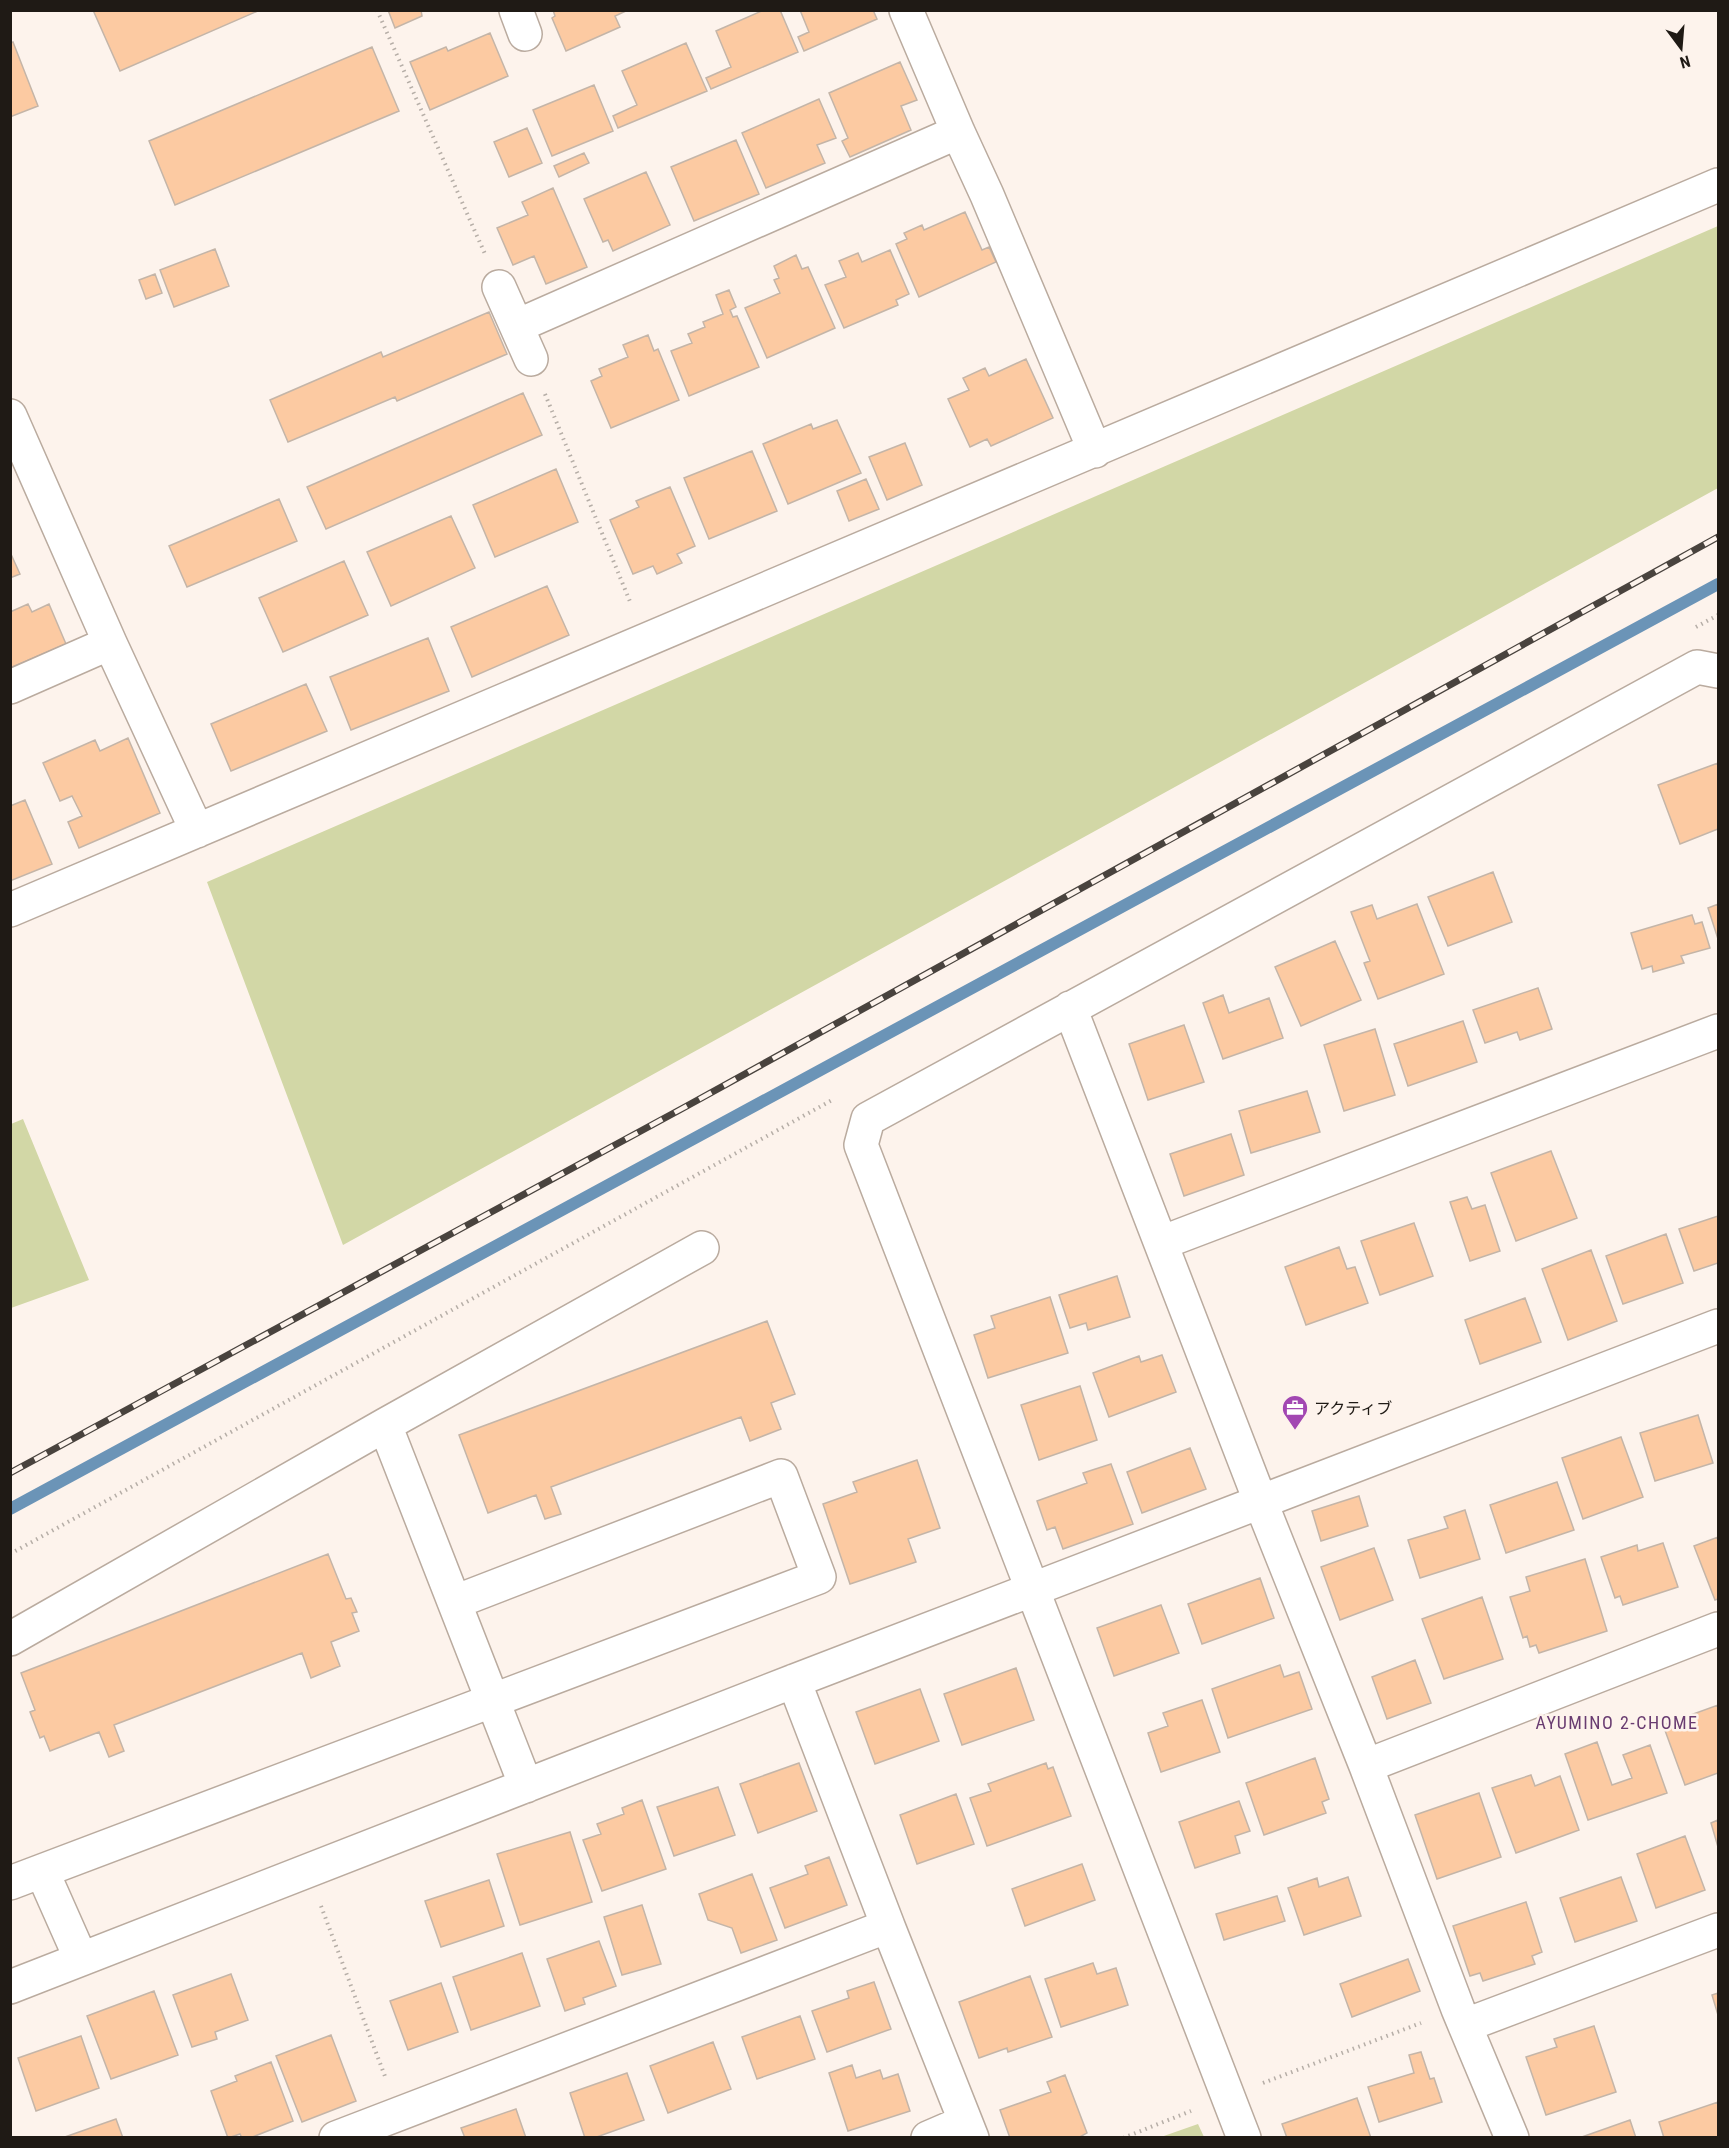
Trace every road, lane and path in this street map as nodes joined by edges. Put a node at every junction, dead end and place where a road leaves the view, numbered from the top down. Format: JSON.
{"nodes":[{"id":1,"x":377,"y":10,"type":"edge"},
{"id":2,"x":906,"y":10,"type":"edge"},
{"id":3,"x":958,"y":132,"type":"junction"},
{"id":4,"x":1719,"y":185,"type":"edge"},
{"id":5,"x":499,"y":287,"type":"joint"},
{"id":6,"x":518,"y":326,"type":"junction"},
{"id":7,"x":531,"y":359,"type":"joint"},
{"id":8,"x":10,"y":416,"type":"edge"},
{"id":9,"x":1095,"y":451,"type":"junction"},
{"id":10,"x":646,"y":640,"type":"junction"},
{"id":11,"x":110,"y":643,"type":"junction"},
{"id":12,"x":1719,"y":671,"type":"edge"},
{"id":13,"x":10,"y":687,"type":"edge"},
{"id":14,"x":197,"y":831,"type":"junction"},
{"id":15,"x":10,"y":910,"type":"edge"},
{"id":16,"x":1070,"y":1008,"type":"junction"},
{"id":17,"x":1719,"y":1031,"type":"edge"},
{"id":18,"x":1161,"y":1243,"type":"junction"},
{"id":19,"x":702,"y":1248,"type":"dead end"},
{"id":20,"x":1719,"y":1326,"type":"edge"},
{"id":21,"x":385,"y":1425,"type":"junction"},
{"id":22,"x":1261,"y":1503,"type":"junction"},
{"id":23,"x":1034,"y":1589,"type":"junction"},
{"id":24,"x":455,"y":1602,"type":"junction"},
{"id":25,"x":1719,"y":1629,"type":"edge"},
{"id":26,"x":10,"y":1639,"type":"edge"},
{"id":27,"x":794,"y":1681,"type":"junction"},
{"id":28,"x":494,"y":1700,"type":"junction"},
{"id":29,"x":1366,"y":1766,"type":"junction"},
{"id":30,"x":526,"y":1786,"type":"junction"},
{"id":31,"x":308,"y":1870,"type":"junction"},
{"id":32,"x":42,"y":1871,"type":"junction"},
{"id":33,"x":10,"y":1883,"type":"edge"},
{"id":34,"x":888,"y":1926,"type":"junction"},
{"id":35,"x":1719,"y":1930,"type":"edge"},
{"id":36,"x":81,"y":1959,"type":"junction"},
{"id":37,"x":10,"y":1987,"type":"edge"},
{"id":38,"x":1462,"y":2017,"type":"junction"},
{"id":39,"x":1229,"y":2096,"type":"junction"},
{"id":40,"x":403,"y":2125,"type":"edge"},
{"id":41,"x":969,"y":2130,"type":"edge"},
{"id":42,"x":336,"y":2138,"type":"edge"},
{"id":43,"x":928,"y":2138,"type":"edge"},
{"id":44,"x":1123,"y":2138,"type":"edge"},
{"id":45,"x":1245,"y":2138,"type":"edge"},
{"id":46,"x":1512,"y":2138,"type":"edge"}],
"edges":[{"from":1,"to":5,"type":"path"},
{"from":2,"to":3,"type":"street"},
{"from":3,"to":6,"type":"street"},
{"from":3,"to":9,"type":"street"},
{"from":4,"to":9,"type":"street"},
{"from":5,"to":6,"type":"street"},
{"from":6,"to":7,"type":"street"},
{"from":7,"to":10,"type":"path"},
{"from":8,"to":11,"type":"street"},
{"from":9,"to":10,"type":"street"},
{"from":10,"to":14,"type":"street"},
{"from":11,"to":13,"type":"street"},
{"from":11,"to":14,"type":"street"},
{"from":12,"to":16,"type":"street"},
{"from":14,"to":15,"type":"street"},
{"from":16,"to":18,"type":"street"},
{"from":16,"to":23,"type":"street"},
{"from":17,"to":18,"type":"street"},
{"from":18,"to":22,"type":"street"},
{"from":19,"to":21,"type":"street"},
{"from":20,"to":22,"type":"street"},
{"from":21,"to":24,"type":"street"},
{"from":21,"to":26,"type":"street"},
{"from":22,"to":23,"type":"street"},
{"from":22,"to":29,"type":"street"},
{"from":23,"to":27,"type":"street"},
{"from":23,"to":39,"type":"street"},
{"from":24,"to":28,"type":"street"},
{"from":24,"to":28,"type":"street"},
{"from":25,"to":29,"type":"street"},
{"from":27,"to":30,"type":"street"},
{"from":27,"to":34,"type":"street"},
{"from":28,"to":30,"type":"street"},
{"from":28,"to":32,"type":"street"},
{"from":29,"to":38,"type":"street"},
{"from":30,"to":31,"type":"street"},
{"from":31,"to":36,"type":"street"},
{"from":31,"to":40,"type":"path"},
{"from":32,"to":33,"type":"street"},
{"from":32,"to":36,"type":"street"},
{"from":34,"to":40,"type":"street"},
{"from":34,"to":41,"type":"street"},
{"from":35,"to":38,"type":"street"},
{"from":36,"to":37,"type":"street"},
{"from":38,"to":39,"type":"path"},
{"from":38,"to":46,"type":"street"},
{"from":39,"to":44,"type":"path"},
{"from":39,"to":45,"type":"street"},
{"from":40,"to":42,"type":"street"},
{"from":41,"to":43,"type":"street"}]}
